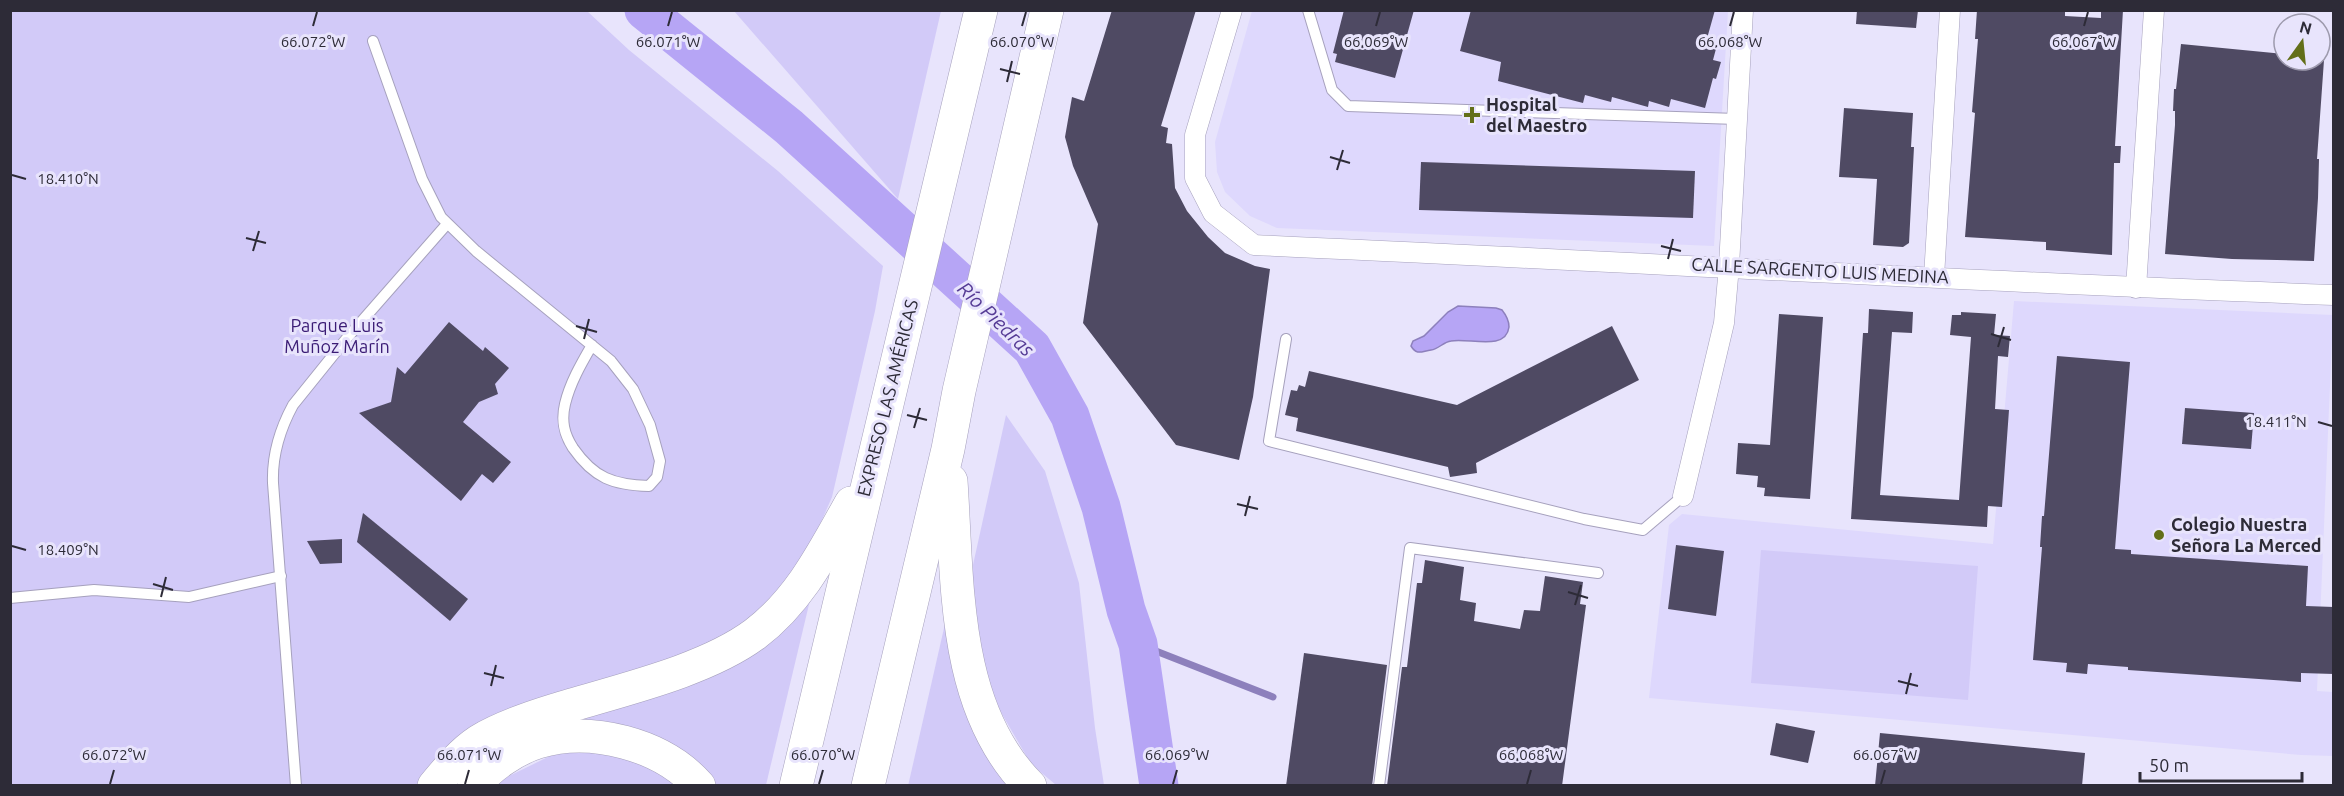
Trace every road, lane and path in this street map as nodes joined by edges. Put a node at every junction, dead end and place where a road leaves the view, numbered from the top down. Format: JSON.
{"nodes":[{"id":1,"x":981,"y":10,"type":"edge"},
{"id":2,"x":1047,"y":10,"type":"edge"},
{"id":3,"x":1232,"y":10,"type":"edge"},
{"id":4,"x":1308,"y":10,"type":"edge"},
{"id":5,"x":1743,"y":10,"type":"edge"},
{"id":6,"x":1950,"y":10,"type":"edge"},
{"id":7,"x":2154,"y":10,"type":"edge"},
{"id":8,"x":373,"y":41,"type":"dead end"},
{"id":9,"x":1737,"y":119,"type":"junction"},
{"id":10,"x":447,"y":224,"type":"junction"},
{"id":11,"x":1729,"y":267,"type":"junction"},
{"id":12,"x":1934,"y":277,"type":"junction"},
{"id":13,"x":2136,"y":288,"type":"junction"},
{"id":14,"x":2334,"y":295,"type":"edge"},
{"id":15,"x":1286,"y":339,"type":"dead end"},
{"id":16,"x":592,"y":345,"type":"junction"},
{"id":17,"x":948,"y":449,"type":"junction"},
{"id":18,"x":871,"y":467,"type":"junction"},
{"id":19,"x":1683,"y":496,"type":"joint"},
{"id":20,"x":1598,"y":573,"type":"dead end"},
{"id":21,"x":281,"y":576,"type":"junction"},
{"id":22,"x":10,"y":598,"type":"edge"},
{"id":23,"x":296,"y":786,"type":"edge"},
{"id":24,"x":434,"y":786,"type":"edge"},
{"id":25,"x":474,"y":786,"type":"edge"},
{"id":26,"x":699,"y":786,"type":"edge"},
{"id":27,"x":796,"y":786,"type":"edge"},
{"id":28,"x":868,"y":786,"type":"edge"},
{"id":29,"x":1030,"y":786,"type":"edge"},
{"id":30,"x":1379,"y":786,"type":"edge"}],
"edges":[{"from":1,"to":18,"type":"highway","name":"EXPRESO LAS AMÉRICAS"},
{"from":2,"to":17,"type":"highway"},
{"from":3,"to":11,"type":"street","name":"CALLE SARGENTO LUIS MEDINA"},
{"from":4,"to":9,"type":"lane"},
{"from":5,"to":9,"type":"street"},
{"from":6,"to":12,"type":"street"},
{"from":7,"to":13,"type":"street"},
{"from":8,"to":10,"type":"lane"},
{"from":9,"to":11,"type":"street"},
{"from":10,"to":16,"type":"lane"},
{"from":10,"to":21,"type":"lane"},
{"from":11,"to":12,"type":"street","name":"CALLE SARGENTO LUIS MEDINA"},
{"from":11,"to":19,"type":"street"},
{"from":12,"to":13,"type":"street","name":"CALLE SARGENTO LUIS MEDINA"},
{"from":13,"to":14,"type":"street","name":"CALLE SARGENTO LUIS MEDINA"},
{"from":15,"to":19,"type":"lane"},
{"from":16,"to":16,"type":"lane"},
{"from":17,"to":28,"type":"highway"},
{"from":17,"to":29,"type":"highway"},
{"from":18,"to":24,"type":"highway"},
{"from":18,"to":27,"type":"highway","name":"EXPRESO LAS AMÉRICAS"},
{"from":20,"to":30,"type":"lane"},
{"from":21,"to":22,"type":"lane"},
{"from":21,"to":23,"type":"lane"},
{"from":25,"to":26,"type":"highway"}]}
